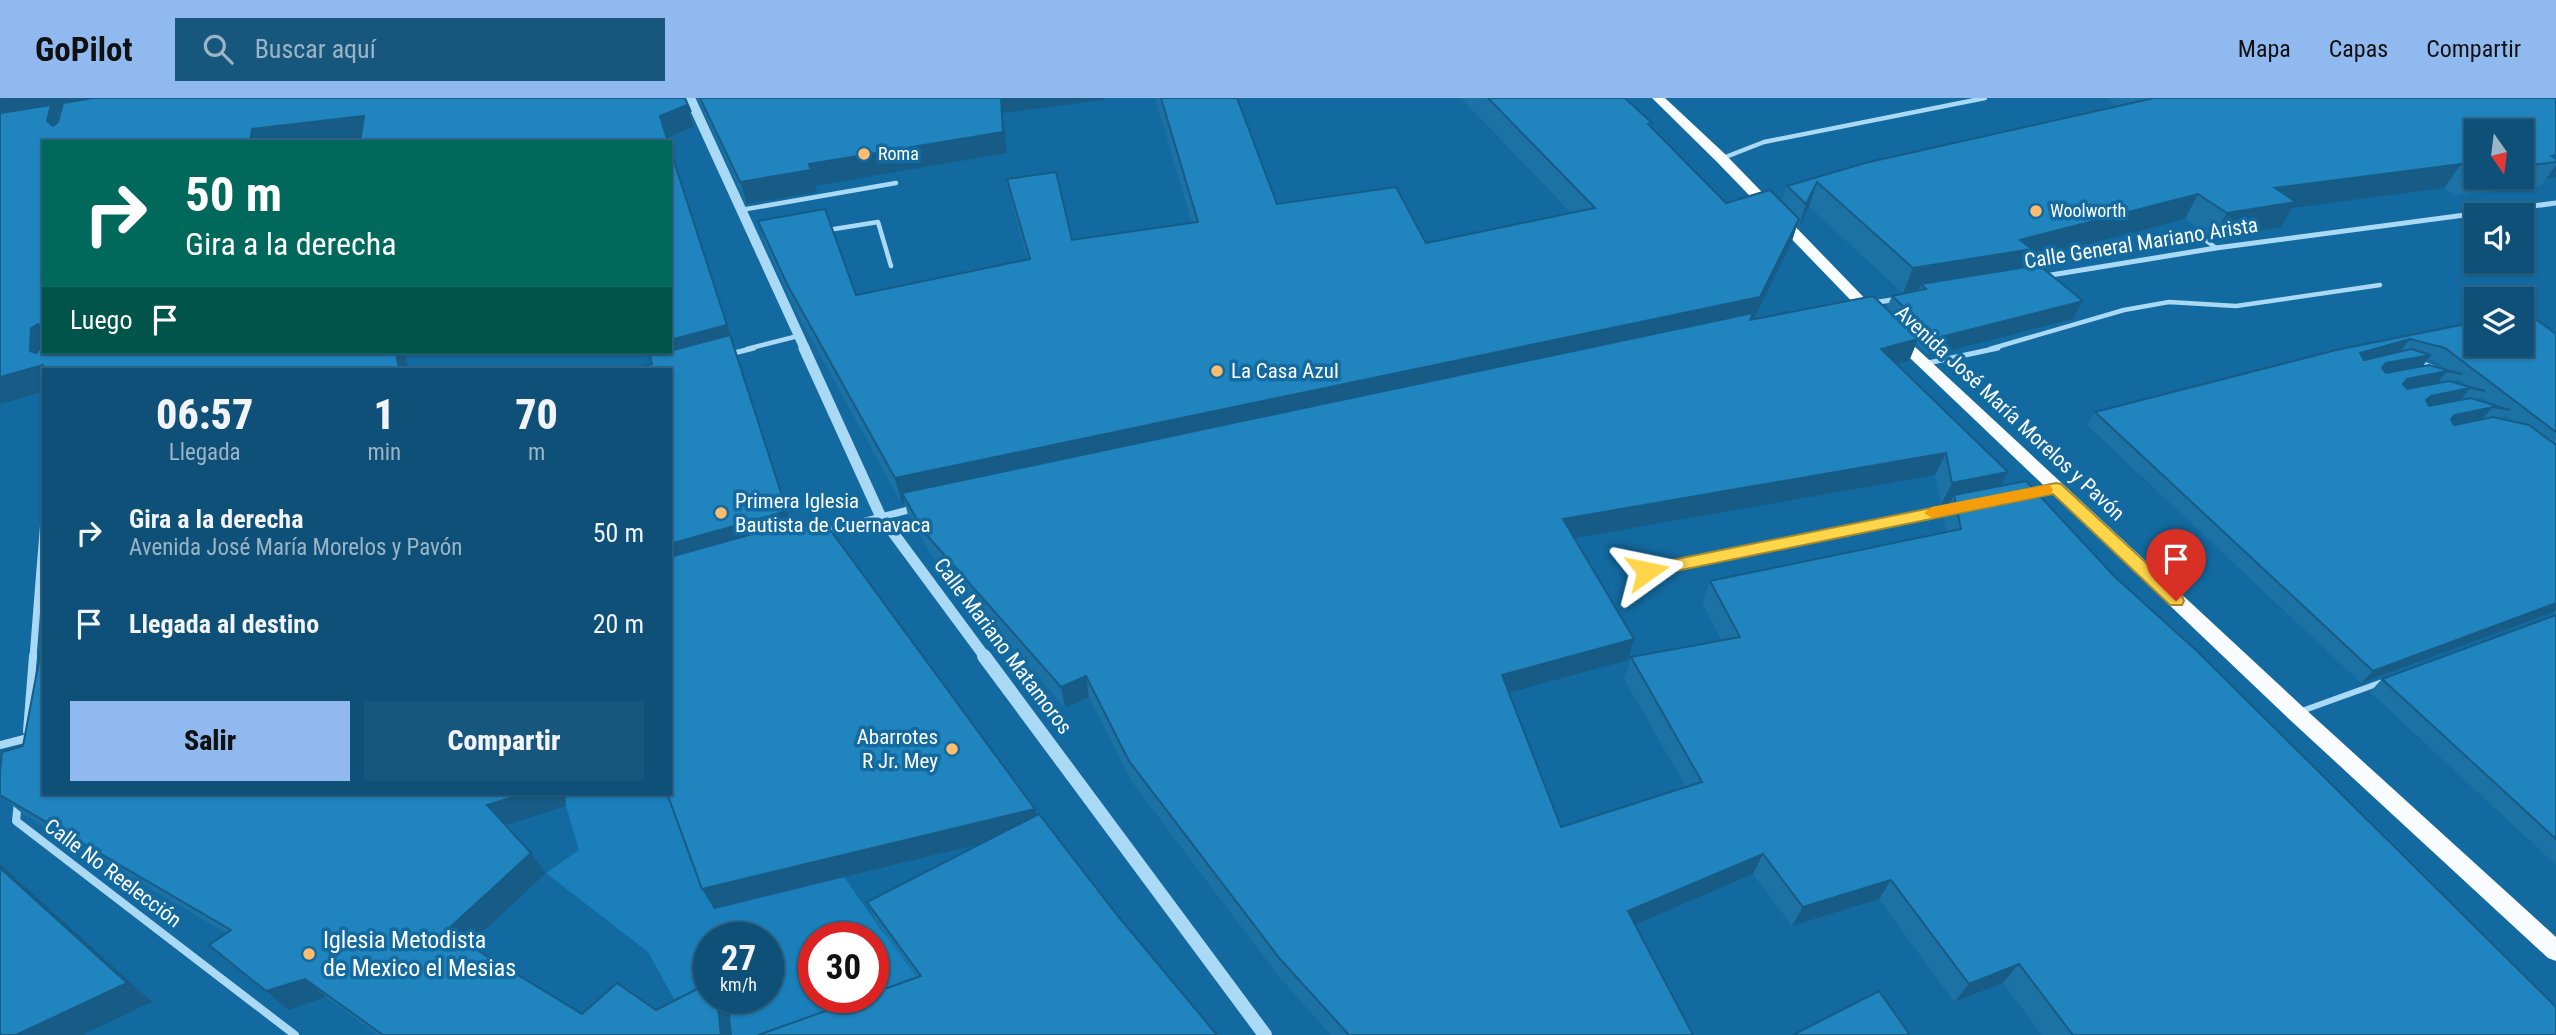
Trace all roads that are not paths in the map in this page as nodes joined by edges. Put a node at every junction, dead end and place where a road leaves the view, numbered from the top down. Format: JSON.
{"nodes":[{"id":1,"x":690,"y":98,"type":"edge"},
{"id":2,"x":1658,"y":98,"type":"edge"},
{"id":3,"x":1985,"y":98,"type":"edge"},
{"id":4,"x":1721,"y":158,"type":"junction"},
{"id":5,"x":896,"y":183,"type":"edge"},
{"id":6,"x":2556,"y":203,"type":"edge"},
{"id":7,"x":741,"y":210,"type":"junction"},
{"id":8,"x":824,"y":231,"type":"edge"},
{"id":9,"x":2204,"y":239,"type":"dead end"},
{"id":10,"x":769,"y":240,"type":"edge"},
{"id":11,"x":756,"y":243,"type":"junction"},
{"id":12,"x":2216,"y":248,"type":"junction"},
{"id":13,"x":891,"y":266,"type":"dead end"},
{"id":14,"x":2039,"y":276,"type":"edge"},
{"id":15,"x":2380,"y":285,"type":"dead end"},
{"id":16,"x":1903,"y":299,"type":"edge"},
{"id":17,"x":1855,"y":307,"type":"junction"},
{"id":18,"x":798,"y":336,"type":"junction"},
{"id":19,"x":722,"y":356,"type":"edge"},
{"id":20,"x":2412,"y":360,"type":"edge"},
{"id":21,"x":1925,"y":364,"type":"junction"},
{"id":22,"x":2430,"y":376,"type":"edge"},
{"id":23,"x":2056,"y":488,"type":"junction"},
{"id":24,"x":2016,"y":495,"type":"edge"},
{"id":25,"x":921,"y":507,"type":"edge"},
{"id":26,"x":1961,"y":507,"type":"edge"},
{"id":27,"x":880,"y":516,"type":"junction"},
{"id":28,"x":814,"y":534,"type":"edge"},
{"id":29,"x":42,"y":543,"type":"edge"},
{"id":30,"x":1647,"y":571,"type":"dead end"},
{"id":31,"x":2391,"y":679,"type":"edge"},
{"id":32,"x":2296,"y":713,"type":"junction"},
{"id":33,"x":42,"y":734,"type":"edge"},
{"id":34,"x":26,"y":738,"type":"junction"},
{"id":35,"x":0,"y":746,"type":"edge"},
{"id":36,"x":24,"y":750,"type":"edge"},
{"id":37,"x":20,"y":786,"type":"edge"},
{"id":38,"x":2556,"y":951,"type":"edge"},
{"id":39,"x":295,"y":1035,"type":"edge"},
{"id":40,"x":1265,"y":1035,"type":"edge"}],
"edges":[{"from":1,"to":7,"type":"street","name":"Calle Mariano Matamoros"},
{"from":2,"to":4,"type":"main road","name":"Avenida José María Morelos y Pavón"},
{"from":3,"to":4,"type":"lane"},
{"from":4,"to":17,"type":"main road","name":"Avenida José María Morelos y Pavón"},
{"from":5,"to":7,"type":"lane"},
{"from":6,"to":12,"type":"street","name":"Calle General Mariano Arista"},
{"from":7,"to":11,"type":"street","name":"Calle Mariano Matamoros"},
{"from":8,"to":13,"type":"lane"},
{"from":9,"to":12,"type":"lane"},
{"from":10,"to":11,"type":"lane"},
{"from":11,"to":18,"type":"street","name":"Calle Mariano Matamoros"},
{"from":12,"to":14,"type":"street","name":"Calle General Mariano Arista"},
{"from":15,"to":21,"type":"lane"},
{"from":16,"to":17,"type":"street"},
{"from":17,"to":21,"type":"main road","name":"Avenida José María Morelos y Pavón"},
{"from":18,"to":19,"type":"lane"},
{"from":18,"to":27,"type":"street","name":"Calle Mariano Matamoros"},
{"from":20,"to":22,"type":"lane"},
{"from":21,"to":23,"type":"main road","name":"Avenida José María Morelos y Pavón"},
{"from":23,"to":24,"type":"street"},
{"from":23,"to":32,"type":"main road","name":"Avenida José María Morelos y Pavón"},
{"from":25,"to":27,"type":"street"},
{"from":26,"to":30,"type":"street"},
{"from":27,"to":28,"type":"street"},
{"from":27,"to":40,"type":"street","name":"Calle Mariano Matamoros"},
{"from":29,"to":34,"type":"street"},
{"from":31,"to":32,"type":"lane"},
{"from":32,"to":38,"type":"main road","name":"Avenida José María Morelos y Pavón"},
{"from":33,"to":34,"type":"street"},
{"from":34,"to":35,"type":"street"},
{"from":34,"to":36,"type":"street"},
{"from":37,"to":39,"type":"street","name":"Calle No Reelección"}]}
